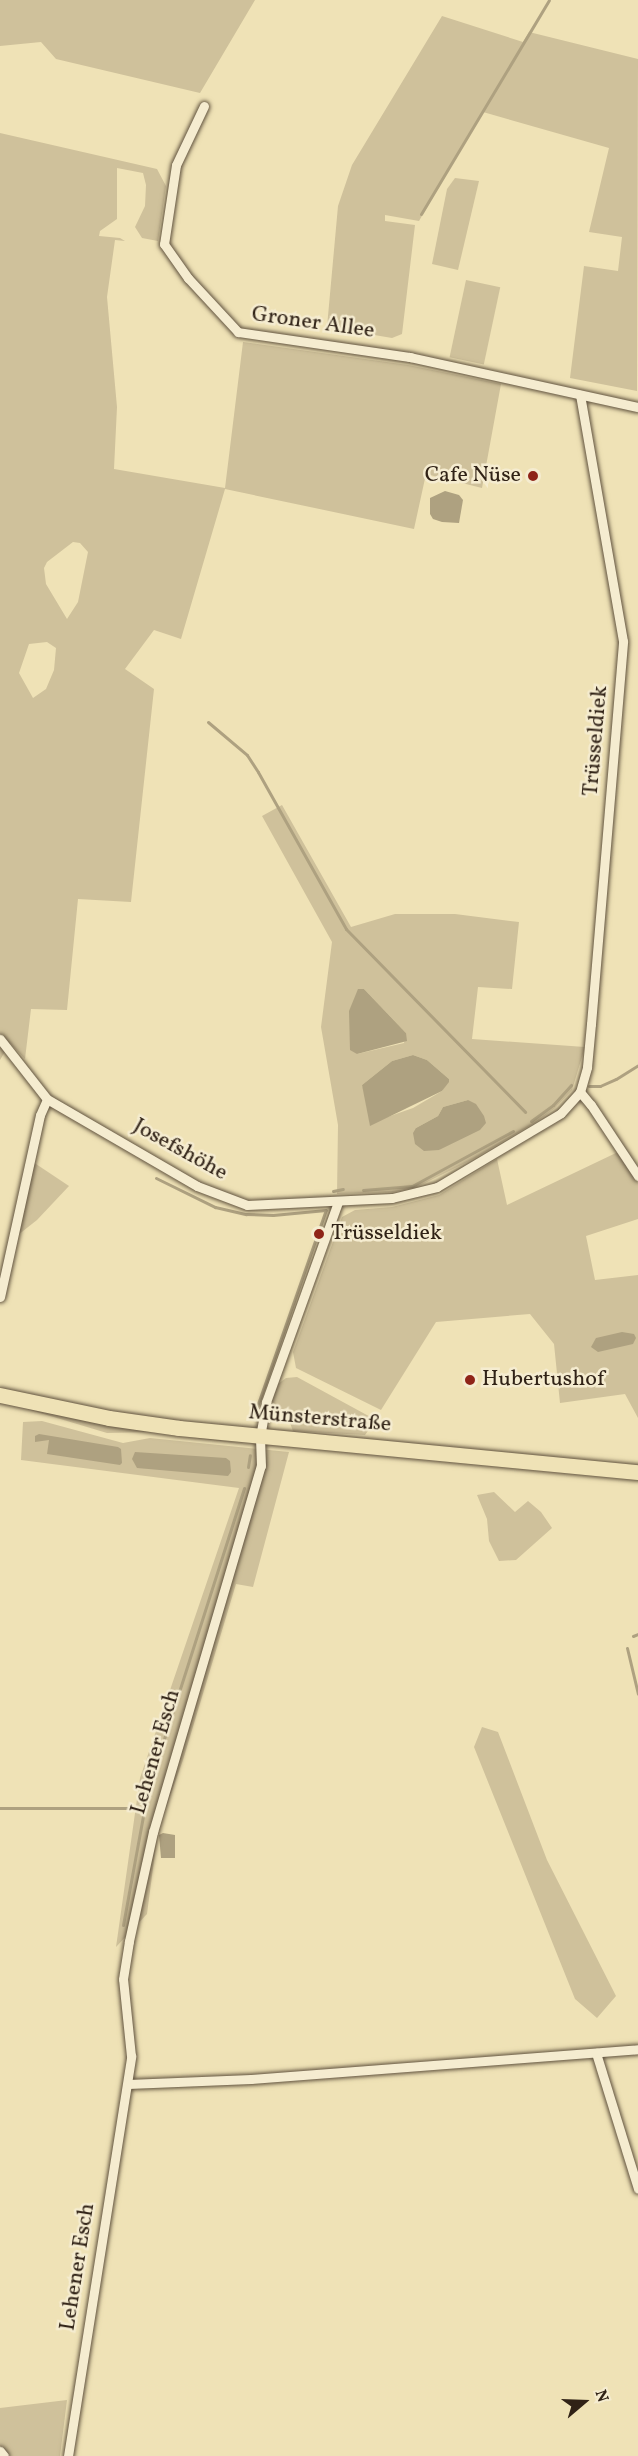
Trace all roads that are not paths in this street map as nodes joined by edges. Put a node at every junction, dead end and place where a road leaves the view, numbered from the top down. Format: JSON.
{"nodes":[{"id":1,"x":204,"y":106,"type":"dead end"},
{"id":2,"x":580,"y":395,"type":"junction"},
{"id":3,"x":638,"y":407,"type":"edge"},
{"id":4,"x":0,"y":1039,"type":"edge"},
{"id":5,"x":580,"y":1092,"type":"junction"},
{"id":6,"x":47,"y":1099,"type":"junction"},
{"id":7,"x":638,"y":1176,"type":"edge"},
{"id":8,"x":338,"y":1202,"type":"junction"},
{"id":9,"x":0,"y":1297,"type":"edge"},
{"id":10,"x":0,"y":1395,"type":"edge"},
{"id":11,"x":260,"y":1437,"type":"junction"},
{"id":12,"x":638,"y":1472,"type":"edge"},
{"id":13,"x":638,"y":2049,"type":"edge"},
{"id":14,"x":596,"y":2053,"type":"junction"},
{"id":15,"x":128,"y":2084,"type":"junction"},
{"id":16,"x":638,"y":2188,"type":"edge"},
{"id":17,"x":0,"y":2451,"type":"edge"},
{"id":18,"x":4,"y":2456,"type":"edge"},
{"id":19,"x":68,"y":2456,"type":"edge"}],
"edges":[{"from":1,"to":2,"type":"street","name":"Groner Allee"},
{"from":2,"to":3,"type":"street","name":"Groner Allee"},
{"from":2,"to":5,"type":"street","name":"Trüsseldiek"},
{"from":4,"to":6,"type":"street","name":"Josefshöhe"},
{"from":5,"to":7,"type":"street"},
{"from":5,"to":8,"type":"street","name":"Trüsseldiek"},
{"from":6,"to":8,"type":"street","name":"Josefshöhe"},
{"from":6,"to":9,"type":"street"},
{"from":8,"to":11,"type":"street"},
{"from":10,"to":11,"type":"main road","name":"Münsterstraße"},
{"from":11,"to":12,"type":"main road","name":"Münsterstraße"},
{"from":11,"to":15,"type":"street","name":"Lehener Esch"},
{"from":13,"to":14,"type":"street"},
{"from":14,"to":15,"type":"street"},
{"from":14,"to":16,"type":"street"},
{"from":15,"to":19,"type":"street","name":"Lehener Esch"},
{"from":17,"to":18,"type":"street"}]}
